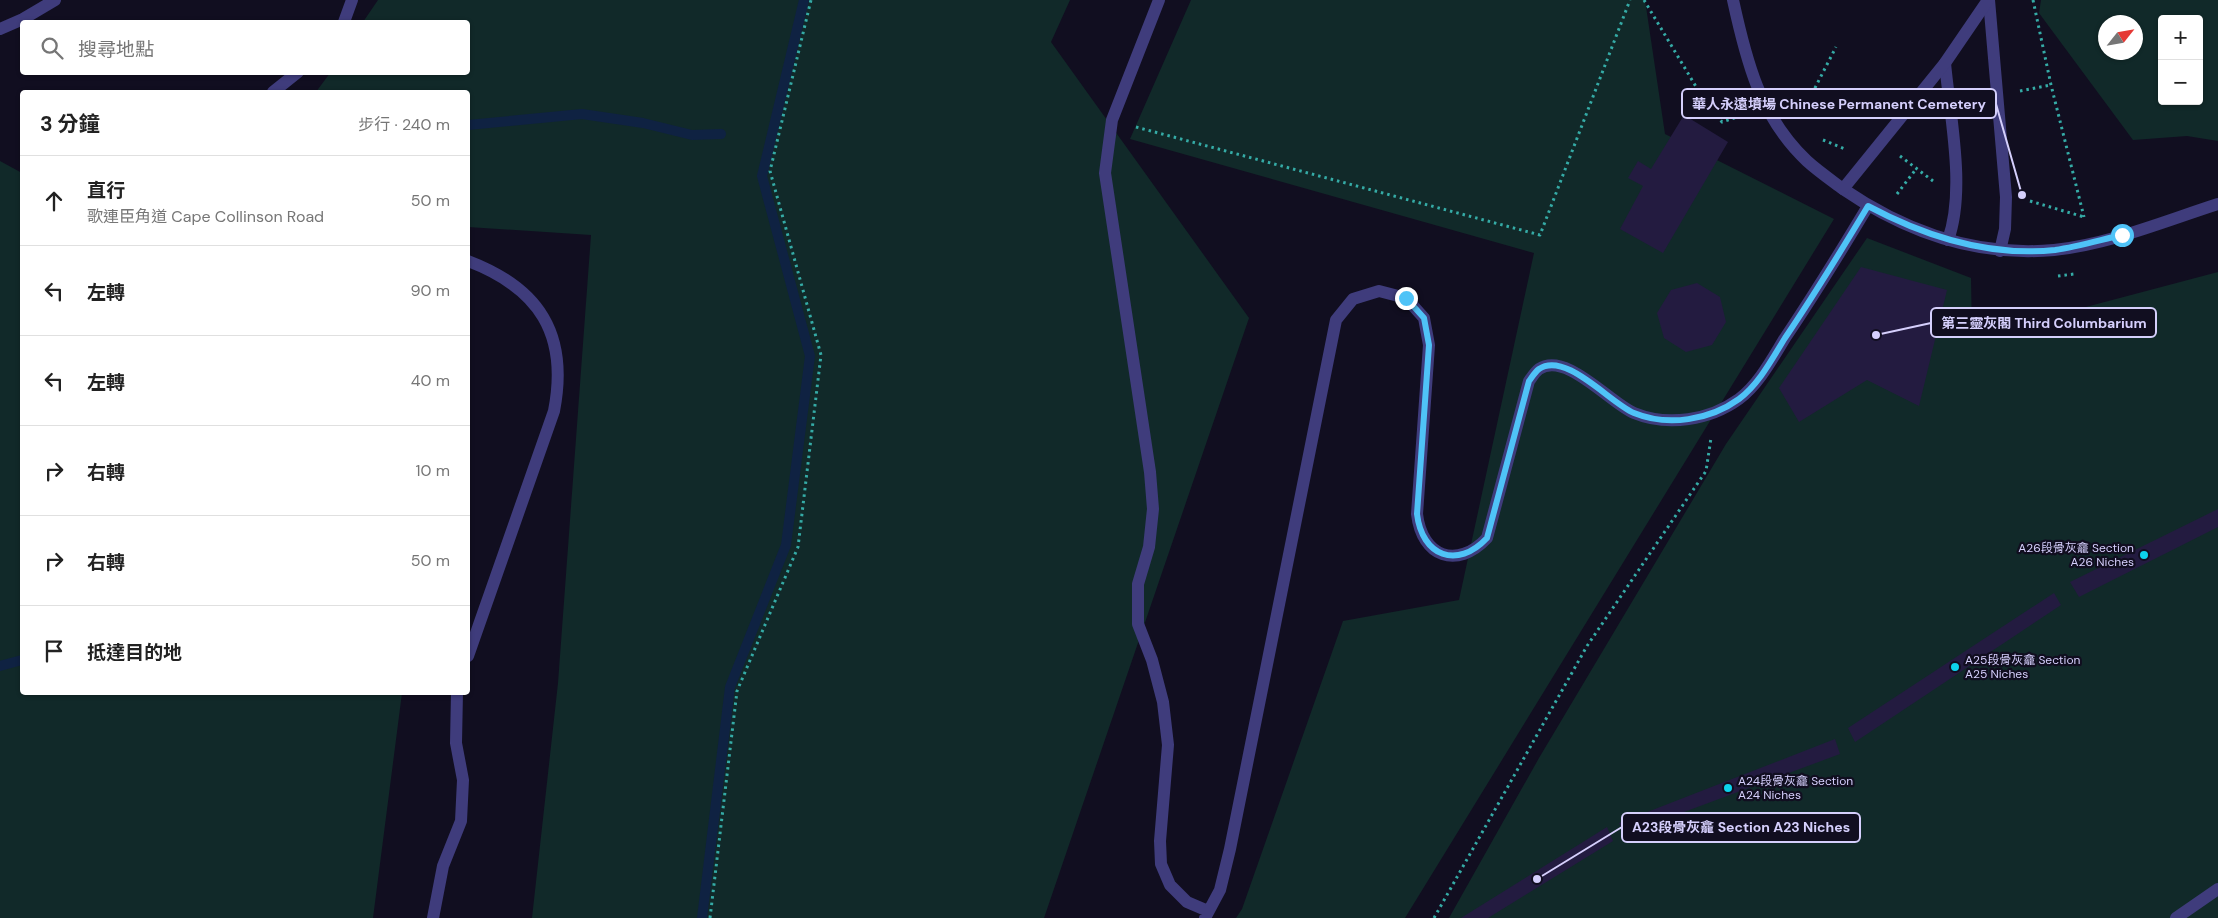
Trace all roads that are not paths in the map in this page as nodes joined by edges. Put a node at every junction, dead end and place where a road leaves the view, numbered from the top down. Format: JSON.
{"nodes":[{"id":1,"x":55,"y":0,"type":"edge"},
{"id":2,"x":352,"y":0,"type":"edge"},
{"id":3,"x":1159,"y":0,"type":"edge"},
{"id":4,"x":1733,"y":0,"type":"edge"},
{"id":5,"x":1988,"y":0,"type":"edge"},
{"id":6,"x":20,"y":20,"type":"edge"},
{"id":7,"x":21,"y":20,"type":"edge"},
{"id":8,"x":345,"y":20,"type":"edge"},
{"id":9,"x":0,"y":29,"type":"edge"},
{"id":10,"x":1945,"y":64,"type":"junction"},
{"id":11,"x":294,"y":75,"type":"edge"},
{"id":12,"x":276,"y":90,"type":"edge"},
{"id":13,"x":1843,"y":189,"type":"junction"},
{"id":14,"x":2218,"y":204,"type":"edge"},
{"id":15,"x":1868,"y":206,"type":"junction"},
{"id":16,"x":1948,"y":240,"type":"junction"},
{"id":17,"x":2000,"y":251,"type":"junction"},
{"id":18,"x":470,"y":262,"type":"edge"},
{"id":19,"x":470,"y":650,"type":"edge"},
{"id":20,"x":457,"y":695,"type":"edge"},
{"id":21,"x":2218,"y":889,"type":"edge"},
{"id":22,"x":1207,"y":915,"type":"edge"},
{"id":23,"x":433,"y":918,"type":"edge"},
{"id":24,"x":2176,"y":918,"type":"edge"}],
"edges":[{"from":1,"to":7,"type":"street"},
{"from":2,"to":8,"type":"street"},
{"from":3,"to":22,"type":"street"},
{"from":4,"to":13,"type":"street"},
{"from":5,"to":10,"type":"street"},
{"from":5,"to":17,"type":"street"},
{"from":6,"to":9,"type":"street"},
{"from":10,"to":13,"type":"street"},
{"from":10,"to":16,"type":"street"},
{"from":11,"to":12,"type":"street"},
{"from":13,"to":15,"type":"street"},
{"from":14,"to":17,"type":"street"},
{"from":15,"to":16,"type":"street"},
{"from":15,"to":22,"type":"street"},
{"from":16,"to":17,"type":"street"},
{"from":18,"to":19,"type":"street"},
{"from":20,"to":23,"type":"street"},
{"from":21,"to":24,"type":"street"}]}
